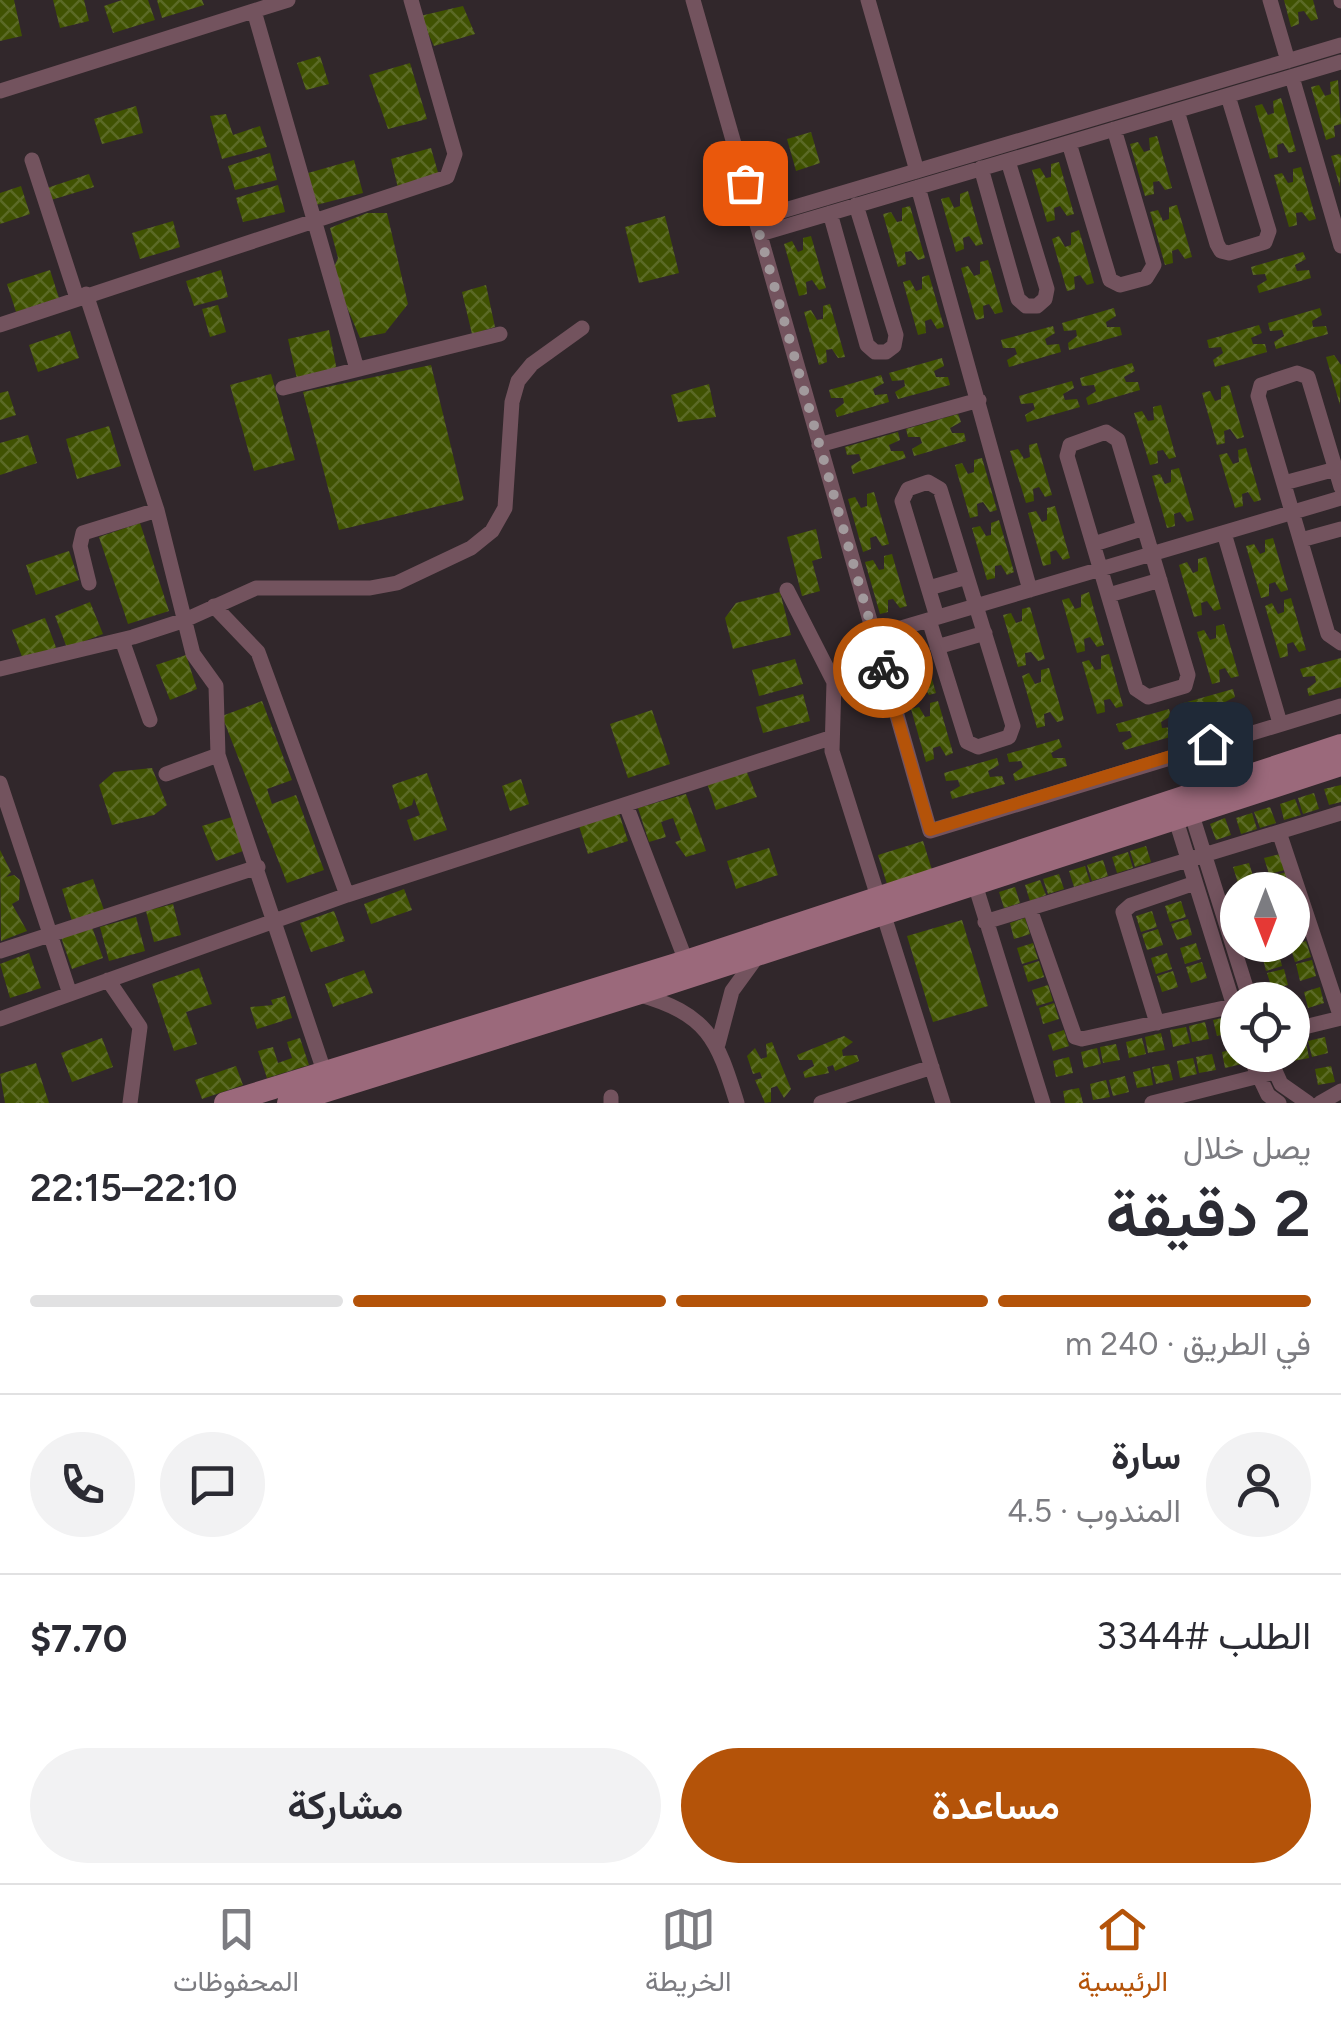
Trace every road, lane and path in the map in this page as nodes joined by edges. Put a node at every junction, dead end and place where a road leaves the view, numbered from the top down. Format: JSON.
{"nodes":[{"id":1,"x":225,"y":0,"type":"edge"},
{"id":2,"x":288,"y":0,"type":"edge"},
{"id":3,"x":411,"y":0,"type":"edge"},
{"id":4,"x":693,"y":0,"type":"edge"},
{"id":5,"x":868,"y":0,"type":"edge"},
{"id":6,"x":1270,"y":0,"type":"edge"},
{"id":7,"x":241,"y":11,"type":"edge"},
{"id":8,"x":1341,"y":45,"type":"edge"},
{"id":9,"x":1341,"y":62,"type":"edge"},
{"id":10,"x":1291,"y":69,"type":"junction"},
{"id":11,"x":0,"y":91,"type":"edge"},
{"id":12,"x":1228,"y":96,"type":"junction"},
{"id":13,"x":1177,"y":111,"type":"junction"},
{"id":14,"x":1114,"y":130,"type":"junction"},
{"id":15,"x":1069,"y":142,"type":"junction"},
{"id":16,"x":32,"y":160,"type":"dead end"},
{"id":17,"x":1008,"y":160,"type":"junction"},
{"id":18,"x":982,"y":168,"type":"junction"},
{"id":19,"x":937,"y":173,"type":"junction"},
{"id":20,"x":911,"y":181,"type":"junction"},
{"id":21,"x":856,"y":206,"type":"junction"},
{"id":22,"x":830,"y":213,"type":"junction"},
{"id":23,"x":314,"y":222,"type":"junction"},
{"id":24,"x":758,"y":227,"type":"junction"},
{"id":25,"x":864,"y":230,"type":"junction"},
{"id":26,"x":837,"y":238,"type":"junction"},
{"id":27,"x":1341,"y":246,"type":"edge"},
{"id":28,"x":82,"y":296,"type":"junction"},
{"id":29,"x":0,"y":326,"type":"edge"},
{"id":30,"x":582,"y":328,"type":"dead end"},
{"id":31,"x":500,"y":334,"type":"dead end"},
{"id":32,"x":357,"y":369,"type":"junction"},
{"id":33,"x":282,"y":388,"type":"dead end"},
{"id":34,"x":979,"y":400,"type":"junction"},
{"id":35,"x":819,"y":445,"type":"junction"},
{"id":36,"x":1336,"y":470,"type":"junction"},
{"id":37,"x":1284,"y":483,"type":"junction"},
{"id":38,"x":1341,"y":487,"type":"edge"},
{"id":39,"x":1341,"y":498,"type":"edge"},
{"id":40,"x":157,"y":510,"type":"junction"},
{"id":41,"x":1293,"y":512,"type":"junction"},
{"id":42,"x":1144,"y":528,"type":"junction"},
{"id":43,"x":1341,"y":529,"type":"edge"},
{"id":44,"x":1224,"y":532,"type":"junction"},
{"id":45,"x":1301,"y":540,"type":"junction"},
{"id":46,"x":1094,"y":544,"type":"junction"},
{"id":47,"x":1152,"y":554,"type":"junction"},
{"id":48,"x":1101,"y":568,"type":"junction"},
{"id":49,"x":967,"y":577,"type":"junction"},
{"id":50,"x":1160,"y":580,"type":"junction"},
{"id":51,"x":89,"y":582,"type":"dead end"},
{"id":52,"x":929,"y":588,"type":"junction"},
{"id":53,"x":787,"y":590,"type":"dead end"},
{"id":54,"x":1030,"y":590,"type":"junction"},
{"id":55,"x":1109,"y":595,"type":"junction"},
{"id":56,"x":214,"y":606,"type":"junction"},
{"id":57,"x":976,"y":606,"type":"junction"},
{"id":58,"x":933,"y":618,"type":"junction"},
{"id":59,"x":185,"y":620,"type":"junction"},
{"id":60,"x":985,"y":633,"type":"junction"},
{"id":61,"x":874,"y":636,"type":"junction"},
{"id":62,"x":122,"y":640,"type":"junction"},
{"id":63,"x":1341,"y":642,"type":"edge"},
{"id":64,"x":937,"y":647,"type":"junction"},
{"id":65,"x":0,"y":670,"type":"edge"},
{"id":66,"x":1341,"y":706,"type":"edge"},
{"id":67,"x":150,"y":720,"type":"dead end"},
{"id":68,"x":1280,"y":723,"type":"junction"},
{"id":69,"x":830,"y":738,"type":"junction"},
{"id":70,"x":1341,"y":745,"type":"edge"},
{"id":71,"x":218,"y":754,"type":"junction"},
{"id":72,"x":1341,"y":764,"type":"edge"},
{"id":73,"x":166,"y":774,"type":"dead end"},
{"id":74,"x":0,"y":782,"type":"edge"},
{"id":75,"x":626,"y":805,"type":"junction"},
{"id":76,"x":1341,"y":812,"type":"edge"},
{"id":77,"x":1183,"y":814,"type":"junction"},
{"id":78,"x":1279,"y":832,"type":"junction"},
{"id":79,"x":1205,"y":855,"type":"junction"},
{"id":80,"x":1188,"y":860,"type":"junction"},
{"id":81,"x":258,"y":867,"type":"junction"},
{"id":82,"x":974,"y":882,"type":"junction"},
{"id":83,"x":1195,"y":883,"type":"junction"},
{"id":84,"x":347,"y":896,"type":"junction"},
{"id":85,"x":880,"y":903,"type":"junction"},
{"id":86,"x":1030,"y":909,"type":"junction"},
{"id":87,"x":277,"y":920,"type":"junction"},
{"id":88,"x":986,"y":922,"type":"junction"},
{"id":89,"x":50,"y":934,"type":"junction"},
{"id":90,"x":0,"y":951,"type":"edge"},
{"id":91,"x":760,"y":954,"type":"junction"},
{"id":92,"x":686,"y":961,"type":"junction"},
{"id":93,"x":108,"y":980,"type":"junction"},
{"id":94,"x":1226,"y":982,"type":"edge"},
{"id":95,"x":1244,"y":982,"type":"edge"},
{"id":96,"x":70,"y":994,"type":"junction"},
{"id":97,"x":637,"y":994,"type":"junction"},
{"id":98,"x":1220,"y":1014,"type":"edge"},
{"id":99,"x":0,"y":1019,"type":"edge"},
{"id":100,"x":1157,"y":1023,"type":"junction"},
{"id":101,"x":1310,"y":1026,"type":"edge"},
{"id":102,"x":464,"y":1037,"type":"junction"},
{"id":103,"x":718,"y":1044,"type":"junction"},
{"id":104,"x":932,"y":1067,"type":"junction"},
{"id":105,"x":324,"y":1071,"type":"junction"},
{"id":106,"x":1256,"y":1072,"type":"edge"},
{"id":107,"x":1275,"y":1072,"type":"joint"},
{"id":108,"x":1258,"y":1077,"type":"junction"},
{"id":109,"x":1341,"y":1091,"type":"edge"},
{"id":110,"x":130,"y":1103,"type":"edge"},
{"id":111,"x":225,"y":1103,"type":"edge"},
{"id":112,"x":288,"y":1103,"type":"edge"},
{"id":113,"x":737,"y":1103,"type":"edge"},
{"id":114,"x":820,"y":1103,"type":"edge"},
{"id":115,"x":943,"y":1103,"type":"edge"},
{"id":116,"x":1043,"y":1103,"type":"edge"},
{"id":117,"x":1152,"y":1103,"type":"edge"},
{"id":118,"x":1279,"y":1103,"type":"edge"},
{"id":119,"x":1308,"y":1103,"type":"edge"},
{"id":120,"x":1320,"y":1103,"type":"edge"}],
"edges":[{"from":1,"to":7,"type":"street"},
{"from":2,"to":7,"type":"street"},
{"from":3,"to":23,"type":"street"},
{"from":4,"to":24,"type":"street"},
{"from":5,"to":20,"type":"street"},
{"from":6,"to":10,"type":"street"},
{"from":7,"to":11,"type":"street"},
{"from":7,"to":23,"type":"street"},
{"from":8,"to":10,"type":"street"},
{"from":9,"to":10,"type":"street"},
{"from":10,"to":12,"type":"street"},
{"from":10,"to":19,"type":"street"},
{"from":10,"to":27,"type":"street"},
{"from":12,"to":13,"type":"street"},
{"from":12,"to":13,"type":"street"},
{"from":13,"to":14,"type":"street"},
{"from":14,"to":15,"type":"street"},
{"from":14,"to":15,"type":"street"},
{"from":15,"to":17,"type":"street"},
{"from":16,"to":28,"type":"street"},
{"from":17,"to":18,"type":"street"},
{"from":17,"to":18,"type":"street"},
{"from":18,"to":19,"type":"street"},
{"from":19,"to":20,"type":"street"},
{"from":20,"to":21,"type":"street"},
{"from":20,"to":24,"type":"street"},
{"from":20,"to":34,"type":"street"},
{"from":21,"to":22,"type":"street"},
{"from":21,"to":25,"type":"street"},
{"from":22,"to":24,"type":"street"},
{"from":22,"to":26,"type":"street"},
{"from":23,"to":28,"type":"street"},
{"from":23,"to":32,"type":"street"},
{"from":24,"to":35,"type":"street"},
{"from":25,"to":26,"type":"street"},
{"from":25,"to":26,"type":"street"},
{"from":28,"to":29,"type":"street"},
{"from":28,"to":40,"type":"street"},
{"from":30,"to":56,"type":"street"},
{"from":31,"to":32,"type":"street"},
{"from":32,"to":33,"type":"street"},
{"from":34,"to":35,"type":"street"},
{"from":34,"to":54,"type":"street"},
{"from":35,"to":61,"type":"street"},
{"from":36,"to":37,"type":"street"},
{"from":36,"to":37,"type":"street"},
{"from":36,"to":38,"type":"street"},
{"from":37,"to":41,"type":"street"},
{"from":39,"to":41,"type":"street"},
{"from":40,"to":51,"type":"street"},
{"from":40,"to":59,"type":"street"},
{"from":41,"to":44,"type":"street"},
{"from":41,"to":45,"type":"street"},
{"from":42,"to":46,"type":"street"},
{"from":42,"to":46,"type":"street"},
{"from":42,"to":47,"type":"street"},
{"from":43,"to":45,"type":"street"},
{"from":44,"to":47,"type":"street"},
{"from":44,"to":68,"type":"street"},
{"from":45,"to":63,"type":"street"},
{"from":46,"to":48,"type":"street"},
{"from":47,"to":48,"type":"street"},
{"from":47,"to":50,"type":"street"},
{"from":48,"to":54,"type":"street"},
{"from":48,"to":55,"type":"street"},
{"from":49,"to":52,"type":"street"},
{"from":49,"to":52,"type":"street"},
{"from":49,"to":57,"type":"street"},
{"from":50,"to":55,"type":"street"},
{"from":50,"to":55,"type":"street"},
{"from":52,"to":58,"type":"street"},
{"from":53,"to":69,"type":"street"},
{"from":54,"to":57,"type":"street"},
{"from":56,"to":59,"type":"street"},
{"from":56,"to":84,"type":"street"},
{"from":57,"to":58,"type":"street"},
{"from":57,"to":60,"type":"street"},
{"from":58,"to":61,"type":"street"},
{"from":58,"to":64,"type":"street"},
{"from":59,"to":62,"type":"street"},
{"from":59,"to":71,"type":"street"},
{"from":60,"to":64,"type":"street"},
{"from":60,"to":64,"type":"street"},
{"from":61,"to":68,"type":"street"},
{"from":62,"to":65,"type":"street"},
{"from":62,"to":67,"type":"street"},
{"from":66,"to":68,"type":"street"},
{"from":69,"to":75,"type":"street"},
{"from":69,"to":85,"type":"street"},
{"from":70,"to":85,"type":"street"},
{"from":71,"to":73,"type":"street"},
{"from":71,"to":81,"type":"street"},
{"from":72,"to":77,"type":"street"},
{"from":74,"to":89,"type":"street"},
{"from":75,"to":84,"type":"street"},
{"from":75,"to":92,"type":"street"},
{"from":76,"to":78,"type":"street"},
{"from":77,"to":79,"type":"street"},
{"from":77,"to":80,"type":"street"},
{"from":77,"to":82,"type":"street"},
{"from":78,"to":79,"type":"street"},
{"from":78,"to":101,"type":"street"},
{"from":79,"to":80,"type":"street"},
{"from":79,"to":95,"type":"street"},
{"from":80,"to":83,"type":"street"},
{"from":80,"to":86,"type":"street"},
{"from":81,"to":87,"type":"street"},
{"from":81,"to":89,"type":"street"},
{"from":82,"to":85,"type":"street"},
{"from":82,"to":88,"type":"street"},
{"from":83,"to":94,"type":"street"},
{"from":83,"to":100,"type":"street"},
{"from":84,"to":87,"type":"street"},
{"from":85,"to":91,"type":"street"},
{"from":85,"to":92,"type":"street"},
{"from":85,"to":104,"type":"street"},
{"from":86,"to":88,"type":"street"},
{"from":86,"to":100,"type":"street"},
{"from":87,"to":93,"type":"street"},
{"from":87,"to":105,"type":"street"},
{"from":88,"to":116,"type":"street"},
{"from":89,"to":90,"type":"street"},
{"from":89,"to":96,"type":"street"},
{"from":91,"to":97,"type":"street"},
{"from":91,"to":103,"type":"street"},
{"from":92,"to":102,"type":"street"},
{"from":93,"to":96,"type":"street"},
{"from":93,"to":110,"type":"street"},
{"from":96,"to":99,"type":"street"},
{"from":97,"to":102,"type":"street"},
{"from":97,"to":103,"type":"street"},
{"from":98,"to":100,"type":"street"},
{"from":102,"to":105,"type":"street"},
{"from":102,"to":112,"type":"street"},
{"from":103,"to":113,"type":"street"},
{"from":104,"to":114,"type":"street"},
{"from":104,"to":115,"type":"street"},
{"from":105,"to":111,"type":"street"},
{"from":106,"to":108,"type":"street"},
{"from":107,"to":108,"type":"street"},
{"from":107,"to":119,"type":"street"},
{"from":108,"to":117,"type":"street"},
{"from":108,"to":118,"type":"street"},
{"from":109,"to":120,"type":"street"}]}
